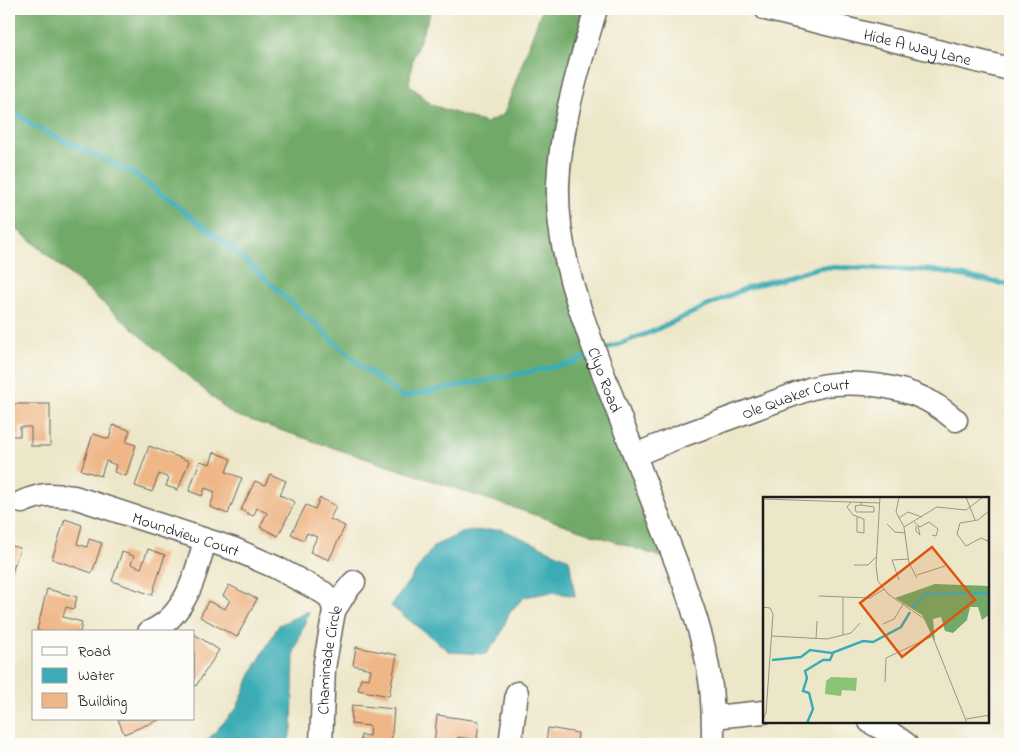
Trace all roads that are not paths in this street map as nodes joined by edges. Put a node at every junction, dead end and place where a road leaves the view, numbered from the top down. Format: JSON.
{"nodes":[{"id":1,"x":596,"y":9,"type":"edge"},
{"id":2,"x":766,"y":9,"type":"edge"},
{"id":3,"x":1010,"y":69,"type":"edge"},
{"id":4,"x":956,"y":420,"type":"dead end"},
{"id":5,"x":635,"y":455,"type":"junction"},
{"id":6,"x":22,"y":502,"type":"dead end"},
{"id":7,"x":205,"y":540,"type":"junction"},
{"id":8,"x":354,"y":582,"type":"dead end"},
{"id":9,"x":334,"y":611,"type":"junction"},
{"id":10,"x":153,"y":630,"type":"edge"},
{"id":11,"x":518,"y":693,"type":"dead end"},
{"id":12,"x":763,"y":712,"type":"edge"},
{"id":13,"x":713,"y":717,"type":"junction"},
{"id":14,"x":872,"y":723,"type":"edge"},
{"id":15,"x":321,"y":744,"type":"edge"},
{"id":16,"x":510,"y":744,"type":"edge"},
{"id":17,"x":713,"y":744,"type":"edge"},
{"id":18,"x":906,"y":744,"type":"edge"}],
"edges":[{"from":1,"to":5,"type":"street","name":"Clyo Road"},
{"from":2,"to":3,"type":"street","name":"Hide A Way Lane"},
{"from":4,"to":5,"type":"street","name":"Ole Quaker Court"},
{"from":5,"to":13,"type":"street","name":"Clyo Road"},
{"from":6,"to":7,"type":"street","name":"Moundview Court"},
{"from":7,"to":9,"type":"street","name":"Moundview Court"},
{"from":7,"to":10,"type":"street"},
{"from":8,"to":9,"type":"street","name":"Chaminade Circle"},
{"from":9,"to":15,"type":"street","name":"Chaminade Circle"},
{"from":11,"to":16,"type":"street"},
{"from":12,"to":13,"type":"street"},
{"from":13,"to":17,"type":"street","name":"Clyo Road"},
{"from":14,"to":18,"type":"street"}]}
